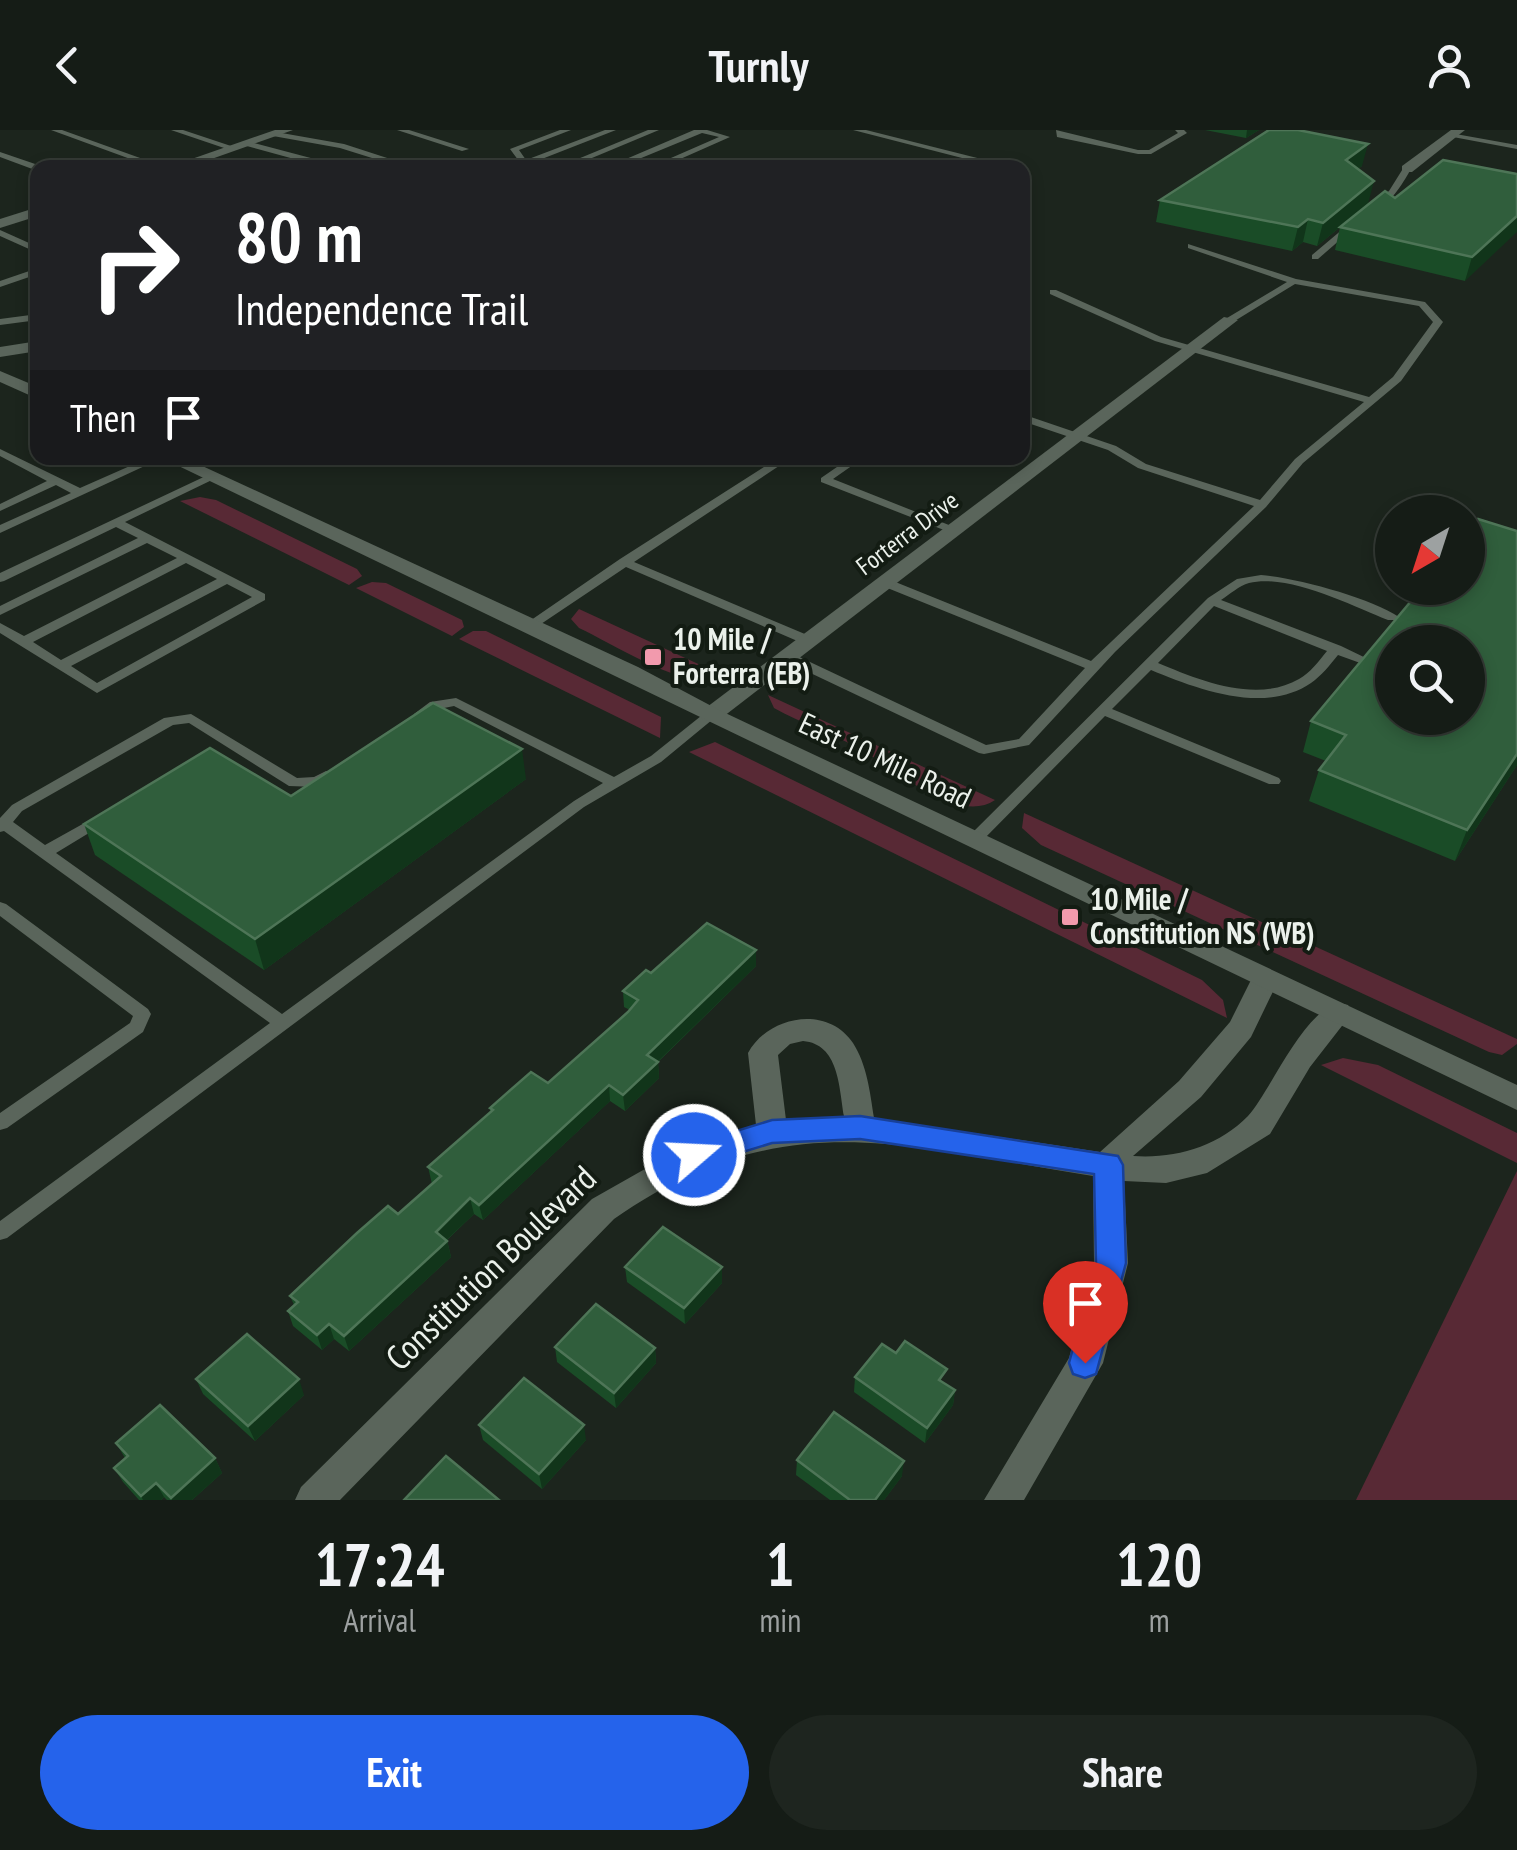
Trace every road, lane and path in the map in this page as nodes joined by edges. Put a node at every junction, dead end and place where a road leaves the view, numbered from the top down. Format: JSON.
{"nodes":[{"id":1,"x":55,"y":130,"type":"edge"},
{"id":2,"x":175,"y":130,"type":"edge"},
{"id":3,"x":401,"y":130,"type":"edge"},
{"id":4,"x":526,"y":130,"type":"edge"},
{"id":5,"x":567,"y":130,"type":"edge"},
{"id":6,"x":612,"y":130,"type":"edge"},
{"id":7,"x":655,"y":130,"type":"edge"},
{"id":8,"x":699,"y":130,"type":"edge"},
{"id":9,"x":857,"y":130,"type":"edge"},
{"id":10,"x":1060,"y":130,"type":"edge"},
{"id":11,"x":1179,"y":130,"type":"edge"},
{"id":12,"x":282,"y":132,"type":"edge"},
{"id":13,"x":1456,"y":132,"type":"edge"},
{"id":14,"x":549,"y":136,"type":"junction"},
{"id":15,"x":240,"y":146,"type":"junction"},
{"id":16,"x":1517,"y":148,"type":"edge"},
{"id":17,"x":465,"y":149,"type":"dead end"},
{"id":18,"x":0,"y":154,"type":"edge"},
{"id":19,"x":141,"y":160,"type":"edge"},
{"id":20,"x":197,"y":160,"type":"edge"},
{"id":21,"x":314,"y":160,"type":"edge"},
{"id":22,"x":388,"y":160,"type":"edge"},
{"id":23,"x":522,"y":160,"type":"edge"},
{"id":24,"x":538,"y":160,"type":"edge"},
{"id":25,"x":580,"y":160,"type":"edge"},
{"id":26,"x":628,"y":160,"type":"edge"},
{"id":27,"x":671,"y":160,"type":"edge"},
{"id":28,"x":980,"y":160,"type":"edge"},
{"id":29,"x":30,"y":165,"type":"edge"},
{"id":30,"x":1407,"y":169,"type":"joint"},
{"id":31,"x":30,"y":215,"type":"edge"},
{"id":32,"x":0,"y":224,"type":"edge"},
{"id":33,"x":0,"y":233,"type":"edge"},
{"id":34,"x":1191,"y":246,"type":"dead end"},
{"id":35,"x":30,"y":247,"type":"edge"},
{"id":36,"x":1315,"y":257,"type":"dead end"},
{"id":37,"x":30,"y":274,"type":"edge"},
{"id":38,"x":1294,"y":280,"type":"junction"},
{"id":39,"x":0,"y":284,"type":"edge"},
{"id":40,"x":1053,"y":292,"type":"dead end"},
{"id":41,"x":2,"y":317,"type":"edge"},
{"id":42,"x":30,"y":318,"type":"edge"},
{"id":43,"x":1230,"y":320,"type":"joint"},
{"id":44,"x":30,"y":347,"type":"edge"},
{"id":45,"x":1191,"y":350,"type":"junction"},
{"id":46,"x":0,"y":352,"type":"edge"},
{"id":47,"x":0,"y":376,"type":"edge"},
{"id":48,"x":30,"y":390,"type":"edge"},
{"id":49,"x":1369,"y":400,"type":"junction"},
{"id":50,"x":1030,"y":419,"type":"edge"},
{"id":51,"x":1077,"y":434,"type":"junction"},
{"id":52,"x":0,"y":452,"type":"edge"},
{"id":53,"x":140,"y":465,"type":"edge"},
{"id":54,"x":186,"y":465,"type":"edge"},
{"id":55,"x":773,"y":465,"type":"edge"},
{"id":56,"x":847,"y":465,"type":"edge"},
{"id":57,"x":210,"y":476,"type":"junction"},
{"id":58,"x":56,"y":481,"type":"junction"},
{"id":59,"x":78,"y":492,"type":"junction"},
{"id":60,"x":1262,"y":505,"type":"junction"},
{"id":61,"x":0,"y":508,"type":"edge"},
{"id":62,"x":116,"y":522,"type":"junction"},
{"id":63,"x":954,"y":528,"type":"junction"},
{"id":64,"x":0,"y":529,"type":"edge"},
{"id":65,"x":148,"y":538,"type":"junction"},
{"id":66,"x":186,"y":558,"type":"junction"},
{"id":67,"x":624,"y":562,"type":"junction"},
{"id":68,"x":0,"y":578,"type":"edge"},
{"id":69,"x":227,"y":579,"type":"junction"},
{"id":70,"x":884,"y":582,"type":"junction"},
{"id":71,"x":1212,"y":602,"type":"junction"},
{"id":72,"x":0,"y":612,"type":"edge"},
{"id":73,"x":1393,"y":617,"type":"edge"},
{"id":74,"x":0,"y":628,"type":"edge"},
{"id":75,"x":527,"y":628,"type":"junction"},
{"id":76,"x":807,"y":640,"type":"junction"},
{"id":77,"x":23,"y":642,"type":"junction"},
{"id":78,"x":1336,"y":649,"type":"junction"},
{"id":79,"x":788,"y":657,"type":"junction"},
{"id":80,"x":1364,"y":660,"type":"edge"},
{"id":81,"x":1149,"y":664,"type":"junction"},
{"id":82,"x":60,"y":666,"type":"junction"},
{"id":83,"x":1094,"y":667,"type":"junction"},
{"id":84,"x":1103,"y":710,"type":"junction"},
{"id":85,"x":711,"y":716,"type":"junction"},
{"id":86,"x":406,"y":724,"type":"edge"},
{"id":87,"x":230,"y":742,"type":"junction"},
{"id":88,"x":213,"y":752,"type":"edge"},
{"id":89,"x":346,"y":763,"type":"edge"},
{"id":90,"x":1274,"y":781,"type":"dead end"},
{"id":91,"x":614,"y":783,"type":"junction"},
{"id":92,"x":112,"y":812,"type":"edge"},
{"id":93,"x":3,"y":825,"type":"edge"},
{"id":94,"x":974,"y":840,"type":"junction"},
{"id":95,"x":45,"y":852,"type":"junction"},
{"id":96,"x":0,"y":908,"type":"edge"},
{"id":97,"x":1265,"y":979,"type":"junction"},
{"id":98,"x":1338,"y":1014,"type":"junction"},
{"id":99,"x":282,"y":1023,"type":"junction"},
{"id":100,"x":1517,"y":1098,"type":"edge"},
{"id":101,"x":0,"y":1123,"type":"edge"},
{"id":102,"x":860,"y":1128,"type":"junction"},
{"id":103,"x":772,"y":1132,"type":"junction"},
{"id":104,"x":1108,"y":1165,"type":"junction"},
{"id":105,"x":0,"y":1232,"type":"edge"},
{"id":106,"x":314,"y":1500,"type":"edge"},
{"id":107,"x":1003,"y":1500,"type":"edge"}],
"edges":[{"from":1,"to":19,"type":"lane"},
{"from":2,"to":15,"type":"lane"},
{"from":3,"to":17,"type":"lane"},
{"from":4,"to":14,"type":"lane"},
{"from":5,"to":14,"type":"lane"},
{"from":6,"to":24,"type":"lane"},
{"from":7,"to":25,"type":"lane"},
{"from":8,"to":26,"type":"lane"},
{"from":8,"to":27,"type":"lane"},
{"from":9,"to":28,"type":"lane"},
{"from":10,"to":11,"type":"lane"},
{"from":12,"to":15,"type":"street"},
{"from":12,"to":22,"type":"lane"},
{"from":13,"to":16,"type":"lane"},
{"from":13,"to":30,"type":"street"},
{"from":14,"to":23,"type":"lane"},
{"from":15,"to":20,"type":"street"},
{"from":15,"to":21,"type":"lane"},
{"from":18,"to":29,"type":"lane"},
{"from":30,"to":36,"type":"lane"},
{"from":31,"to":32,"type":"street"},
{"from":33,"to":35,"type":"lane"},
{"from":34,"to":38,"type":"lane"},
{"from":37,"to":39,"type":"lane"},
{"from":38,"to":43,"type":"lane"},
{"from":38,"to":49,"type":"lane"},
{"from":40,"to":45,"type":"lane"},
{"from":41,"to":42,"type":"lane"},
{"from":43,"to":45,"type":"street","name":"Forterra Drive"},
{"from":44,"to":46,"type":"street"},
{"from":45,"to":49,"type":"lane"},
{"from":45,"to":51,"type":"street","name":"Forterra Drive"},
{"from":47,"to":48,"type":"street"},
{"from":49,"to":60,"type":"lane"},
{"from":50,"to":51,"type":"lane"},
{"from":51,"to":60,"type":"lane"},
{"from":51,"to":63,"type":"street","name":"Forterra Drive"},
{"from":52,"to":58,"type":"lane"},
{"from":53,"to":59,"type":"lane"},
{"from":54,"to":57,"type":"street","name":"East 10 Mile Road"},
{"from":55,"to":67,"type":"lane"},
{"from":56,"to":63,"type":"lane"},
{"from":57,"to":62,"type":"lane"},
{"from":57,"to":75,"type":"street","name":"East 10 Mile Road"},
{"from":58,"to":59,"type":"lane"},
{"from":58,"to":61,"type":"lane"},
{"from":59,"to":64,"type":"lane"},
{"from":60,"to":83,"type":"lane"},
{"from":62,"to":65,"type":"lane"},
{"from":62,"to":68,"type":"lane"},
{"from":63,"to":70,"type":"street","name":"Forterra Drive"},
{"from":65,"to":66,"type":"lane"},
{"from":65,"to":72,"type":"lane"},
{"from":66,"to":69,"type":"lane"},
{"from":66,"to":77,"type":"lane"},
{"from":67,"to":75,"type":"lane"},
{"from":67,"to":76,"type":"lane"},
{"from":69,"to":82,"type":"lane"},
{"from":69,"to":82,"type":"lane"},
{"from":70,"to":76,"type":"street","name":"Forterra Drive"},
{"from":70,"to":83,"type":"lane"},
{"from":71,"to":73,"type":"lane"},
{"from":71,"to":78,"type":"lane"},
{"from":71,"to":81,"type":"lane"},
{"from":74,"to":77,"type":"lane"},
{"from":75,"to":85,"type":"street","name":"East 10 Mile Road"},
{"from":76,"to":79,"type":"street","name":"Forterra Drive"},
{"from":77,"to":82,"type":"lane"},
{"from":78,"to":80,"type":"lane"},
{"from":78,"to":81,"type":"lane"},
{"from":79,"to":83,"type":"lane"},
{"from":79,"to":85,"type":"street","name":"Forterra Drive"},
{"from":81,"to":84,"type":"lane"},
{"from":84,"to":90,"type":"lane"},
{"from":84,"to":94,"type":"lane"},
{"from":85,"to":91,"type":"lane"},
{"from":85,"to":94,"type":"street","name":"East 10 Mile Road"},
{"from":86,"to":91,"type":"lane"},
{"from":87,"to":88,"type":"lane"},
{"from":87,"to":89,"type":"lane"},
{"from":87,"to":93,"type":"lane"},
{"from":91,"to":99,"type":"lane"},
{"from":92,"to":95,"type":"lane"},
{"from":93,"to":95,"type":"lane"},
{"from":94,"to":97,"type":"street","name":"East 10 Mile Road"},
{"from":95,"to":99,"type":"lane"},
{"from":96,"to":101,"type":"lane"},
{"from":97,"to":98,"type":"street","name":"East 10 Mile Road"},
{"from":97,"to":104,"type":"street"},
{"from":98,"to":100,"type":"street","name":"East 10 Mile Road"},
{"from":98,"to":104,"type":"street","name":"Constitution Boulevard"},
{"from":99,"to":105,"type":"lane"},
{"from":102,"to":103,"type":"street","name":"Constitution Boulevard"},
{"from":102,"to":103,"type":"street"},
{"from":102,"to":104,"type":"street","name":"Constitution Boulevard"},
{"from":103,"to":106,"type":"street","name":"Constitution Boulevard"},
{"from":104,"to":107,"type":"street"}]}
